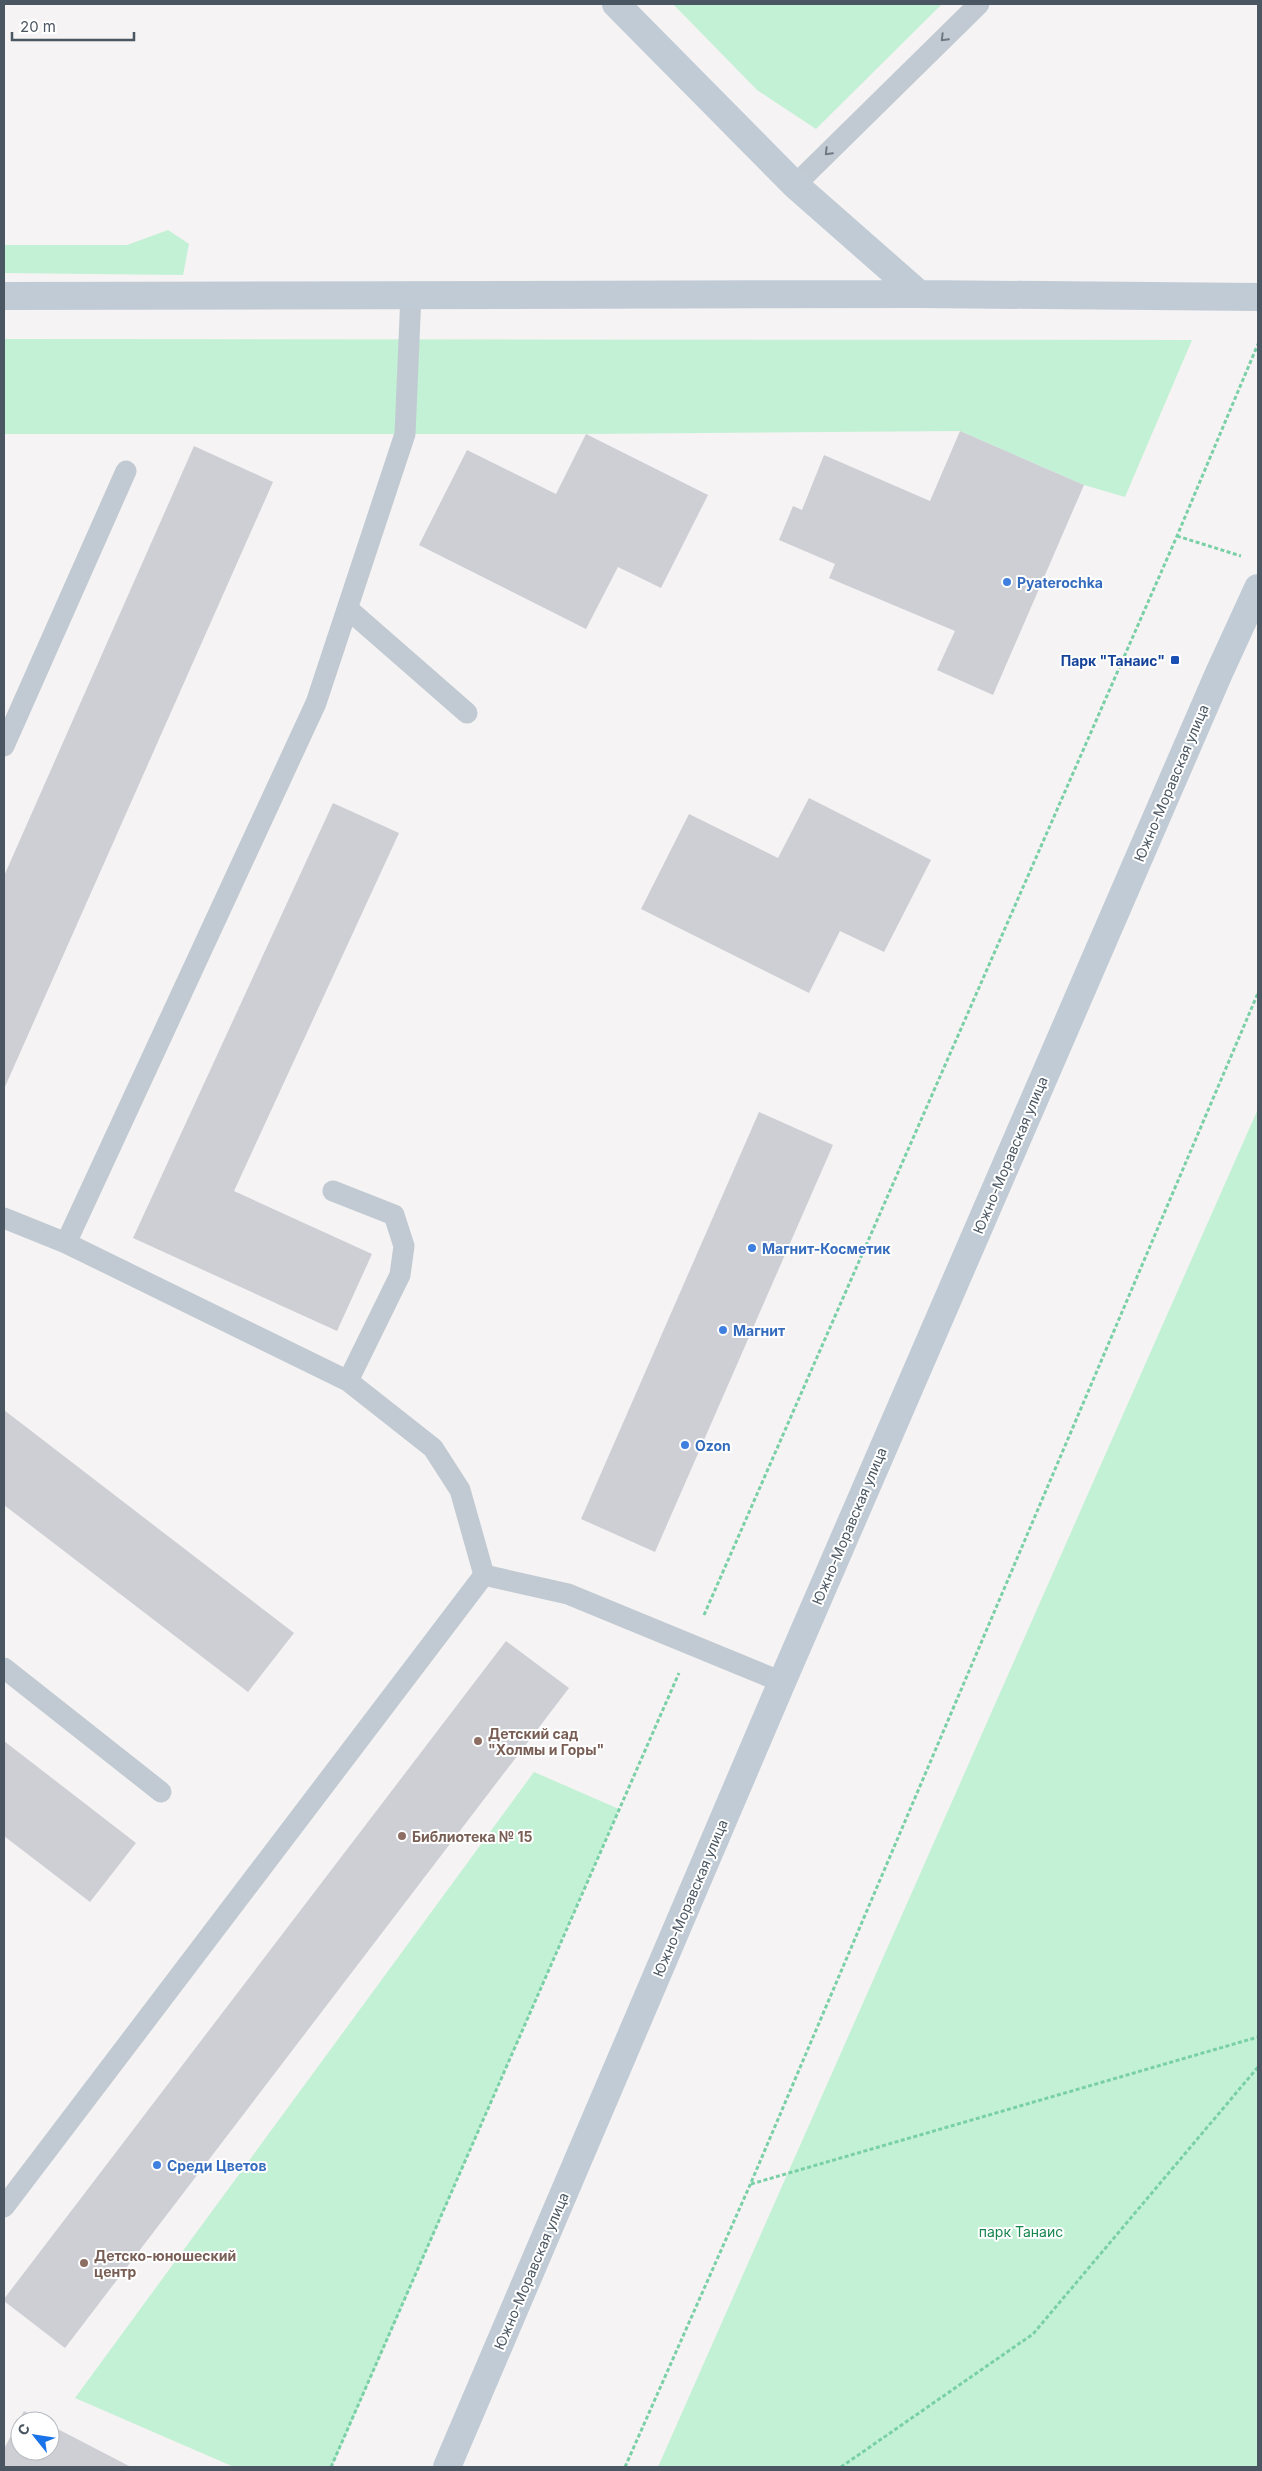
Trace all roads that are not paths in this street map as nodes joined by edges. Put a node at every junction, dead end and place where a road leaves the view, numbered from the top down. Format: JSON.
{"nodes":[{"id":1,"x":616,"y":4,"type":"edge"},
{"id":2,"x":979,"y":4,"type":"edge"},
{"id":3,"x":795,"y":185,"type":"junction"},
{"id":4,"x":410,"y":294,"type":"junction"},
{"id":5,"x":919,"y":294,"type":"junction"},
{"id":6,"x":4,"y":296,"type":"edge"},
{"id":7,"x":1258,"y":297,"type":"edge"},
{"id":8,"x":126,"y":471,"type":"dead end"},
{"id":9,"x":1258,"y":588,"type":"edge"},
{"id":10,"x":348,"y":608,"type":"junction"},
{"id":11,"x":467,"y":713,"type":"dead end"},
{"id":12,"x":4,"y":746,"type":"edge"},
{"id":13,"x":333,"y":1191,"type":"dead end"},
{"id":14,"x":4,"y":1218,"type":"edge"},
{"id":15,"x":66,"y":1243,"type":"junction"},
{"id":16,"x":348,"y":1381,"type":"junction"},
{"id":17,"x":484,"y":1575,"type":"junction"},
{"id":18,"x":4,"y":1668,"type":"edge"},
{"id":19,"x":782,"y":1682,"type":"junction"},
{"id":20,"x":161,"y":1792,"type":"dead end"},
{"id":21,"x":4,"y":2207,"type":"edge"},
{"id":22,"x":447,"y":2467,"type":"edge"}],
"edges":[{"from":1,"to":3,"type":"main road"},
{"from":2,"to":3,"type":"lane","one_way":true},
{"from":3,"to":5,"type":"main road"},
{"from":4,"to":5,"type":"main road"},
{"from":4,"to":6,"type":"main road"},
{"from":4,"to":10,"type":"lane"},
{"from":5,"to":7,"type":"main road"},
{"from":8,"to":12,"type":"lane"},
{"from":9,"to":19,"type":"main road","name":"Южно-Моравская улица"},
{"from":10,"to":11,"type":"lane"},
{"from":10,"to":15,"type":"lane"},
{"from":13,"to":16,"type":"lane"},
{"from":14,"to":15,"type":"lane"},
{"from":15,"to":16,"type":"lane"},
{"from":16,"to":17,"type":"lane"},
{"from":17,"to":19,"type":"lane"},
{"from":17,"to":21,"type":"lane"},
{"from":18,"to":20,"type":"lane"},
{"from":19,"to":22,"type":"main road","name":"Южно-Моравская улица"}]}
